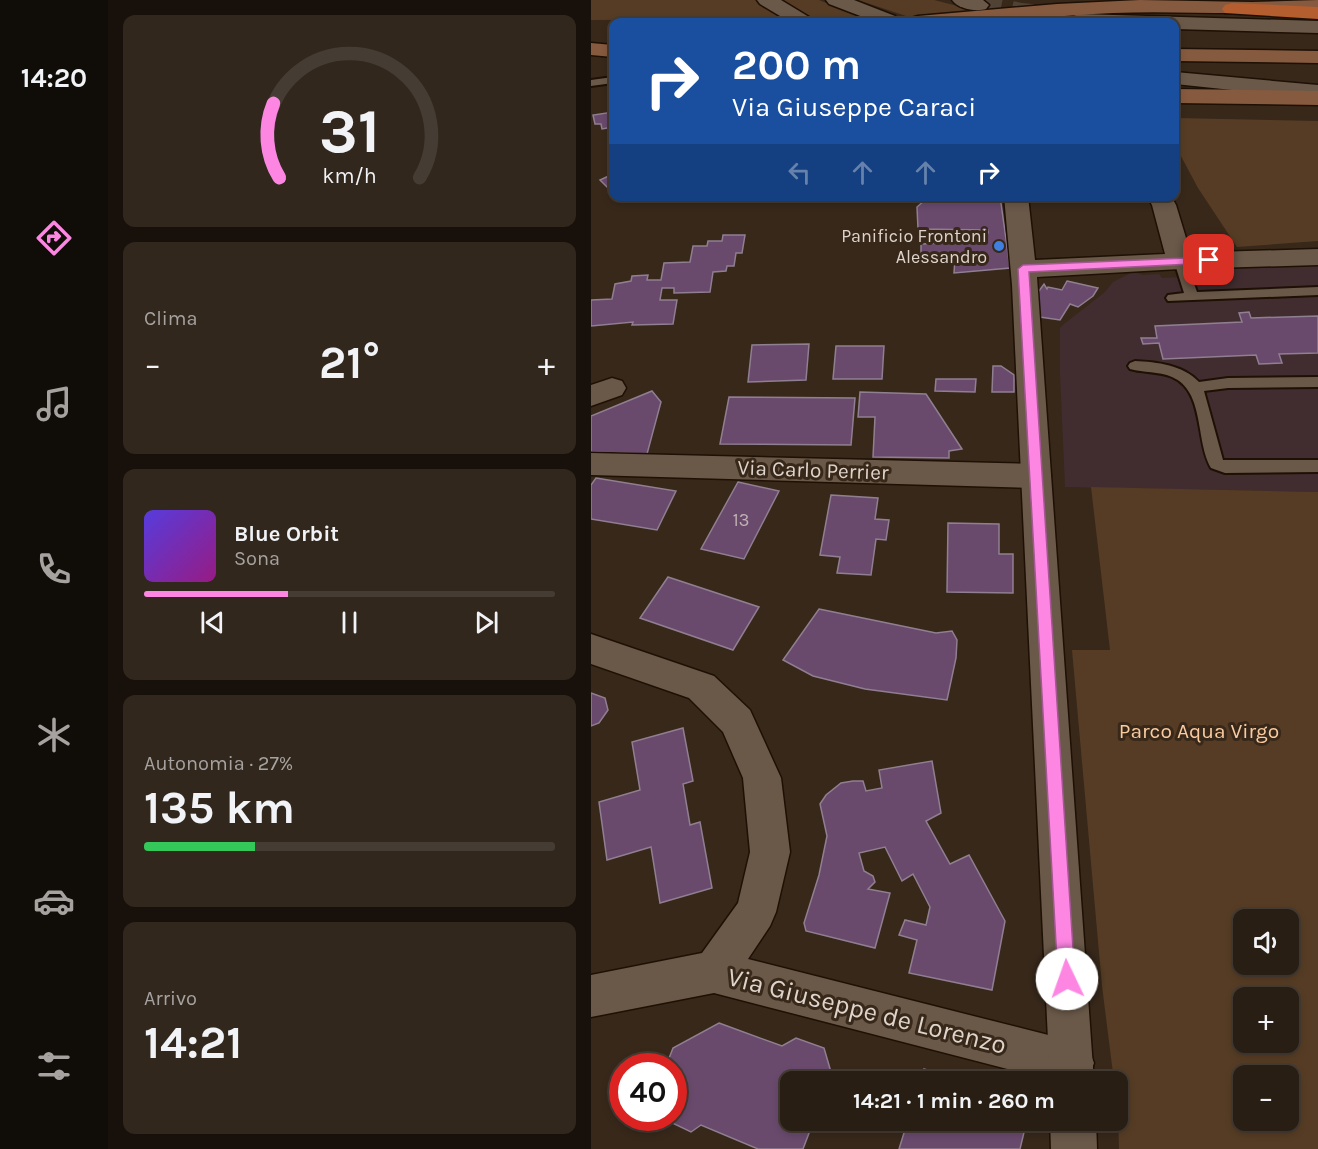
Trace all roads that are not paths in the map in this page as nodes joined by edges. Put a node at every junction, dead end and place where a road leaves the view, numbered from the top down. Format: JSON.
{"nodes":[{"id":1,"x":767,"y":0,"type":"edge"},
{"id":2,"x":836,"y":0,"type":"edge"},
{"id":3,"x":1068,"y":0,"type":"edge"},
{"id":4,"x":1318,"y":3,"type":"edge"},
{"id":5,"x":1141,"y":6,"type":"junction"},
{"id":6,"x":1231,"y":9,"type":"junction"},
{"id":7,"x":1318,"y":14,"type":"edge"},
{"id":8,"x":797,"y":18,"type":"edge"},
{"id":9,"x":883,"y":18,"type":"edge"},
{"id":10,"x":964,"y":18,"type":"edge"},
{"id":11,"x":1179,"y":23,"type":"edge"},
{"id":12,"x":1318,"y":27,"type":"edge"},
{"id":13,"x":591,"y":32,"type":"edge"},
{"id":14,"x":609,"y":32,"type":"edge"},
{"id":15,"x":1179,"y":42,"type":"edge"},
{"id":16,"x":1318,"y":44,"type":"edge"},
{"id":17,"x":591,"y":45,"type":"edge"},
{"id":18,"x":609,"y":45,"type":"edge"},
{"id":19,"x":591,"y":50,"type":"edge"},
{"id":20,"x":609,"y":51,"type":"edge"},
{"id":21,"x":1179,"y":55,"type":"edge"},
{"id":22,"x":1318,"y":57,"type":"edge"},
{"id":23,"x":1179,"y":77,"type":"edge"},
{"id":24,"x":1179,"y":77,"type":"edge"},
{"id":25,"x":1318,"y":79,"type":"edge"},
{"id":26,"x":609,"y":81,"type":"edge"},
{"id":27,"x":591,"y":83,"type":"edge"},
{"id":28,"x":609,"y":91,"type":"edge"},
{"id":29,"x":1318,"y":92,"type":"edge"},
{"id":30,"x":591,"y":93,"type":"edge"},
{"id":31,"x":1179,"y":96,"type":"edge"},
{"id":32,"x":1318,"y":98,"type":"edge"},
{"id":33,"x":1016,"y":201,"type":"edge"},
{"id":34,"x":1162,"y":201,"type":"edge"},
{"id":35,"x":1318,"y":257,"type":"edge"},
{"id":36,"x":1179,"y":261,"type":"junction"},
{"id":37,"x":1023,"y":269,"type":"junction"},
{"id":38,"x":1318,"y":291,"type":"edge"},
{"id":39,"x":1192,"y":297,"type":"junction"},
{"id":40,"x":1173,"y":298,"type":"dead end"},
{"id":41,"x":1135,"y":366,"type":"dead end"},
{"id":42,"x":1317,"y":381,"type":"edge"},
{"id":43,"x":1196,"y":387,"type":"junction"},
{"id":44,"x":591,"y":464,"type":"edge"},
{"id":45,"x":1318,"y":466,"type":"edge"},
{"id":46,"x":1036,"y":476,"type":"junction"},
{"id":47,"x":591,"y":649,"type":"edge"},
{"id":48,"x":714,"y":972,"type":"junction"},
{"id":49,"x":591,"y":996,"type":"edge"},
{"id":50,"x":1068,"y":1071,"type":"edge"},
{"id":51,"x":1072,"y":1071,"type":"edge"},
{"id":52,"x":1073,"y":1131,"type":"edge"},
{"id":53,"x":1074,"y":1149,"type":"edge"}],
"edges":[{"from":1,"to":8,"type":"street"},
{"from":2,"to":9,"type":"street"},
{"from":3,"to":5,"type":"street"},
{"from":4,"to":6,"type":"main road"},
{"from":5,"to":6,"type":"main road"},
{"from":5,"to":10,"type":"main road"},
{"from":6,"to":7,"type":"highway"},
{"from":11,"to":12,"type":"street"},
{"from":13,"to":14,"type":"main road"},
{"from":15,"to":16,"type":"street"},
{"from":17,"to":18,"type":"main road"},
{"from":19,"to":20,"type":"main road"},
{"from":21,"to":22,"type":"main road"},
{"from":23,"to":25,"type":"street"},
{"from":24,"to":29,"type":"street"},
{"from":26,"to":27,"type":"lane"},
{"from":28,"to":30,"type":"lane"},
{"from":31,"to":32,"type":"main road"},
{"from":33,"to":37,"type":"street"},
{"from":34,"to":36,"type":"street"},
{"from":35,"to":36,"type":"street"},
{"from":36,"to":37,"type":"street"},
{"from":36,"to":39,"type":"lane"},
{"from":37,"to":46,"type":"street"},
{"from":38,"to":39,"type":"lane"},
{"from":39,"to":40,"type":"lane"},
{"from":41,"to":43,"type":"lane"},
{"from":42,"to":43,"type":"lane"},
{"from":43,"to":45,"type":"lane"},
{"from":44,"to":46,"type":"street","name":"Via Carlo Perrier"},
{"from":46,"to":51,"type":"street"},
{"from":47,"to":48,"type":"street"},
{"from":48,"to":49,"type":"street","name":"Via Giuseppe de Lorenzo"},
{"from":48,"to":50,"type":"street","name":"Via Giuseppe de Lorenzo"},
{"from":52,"to":53,"type":"street"}]}
